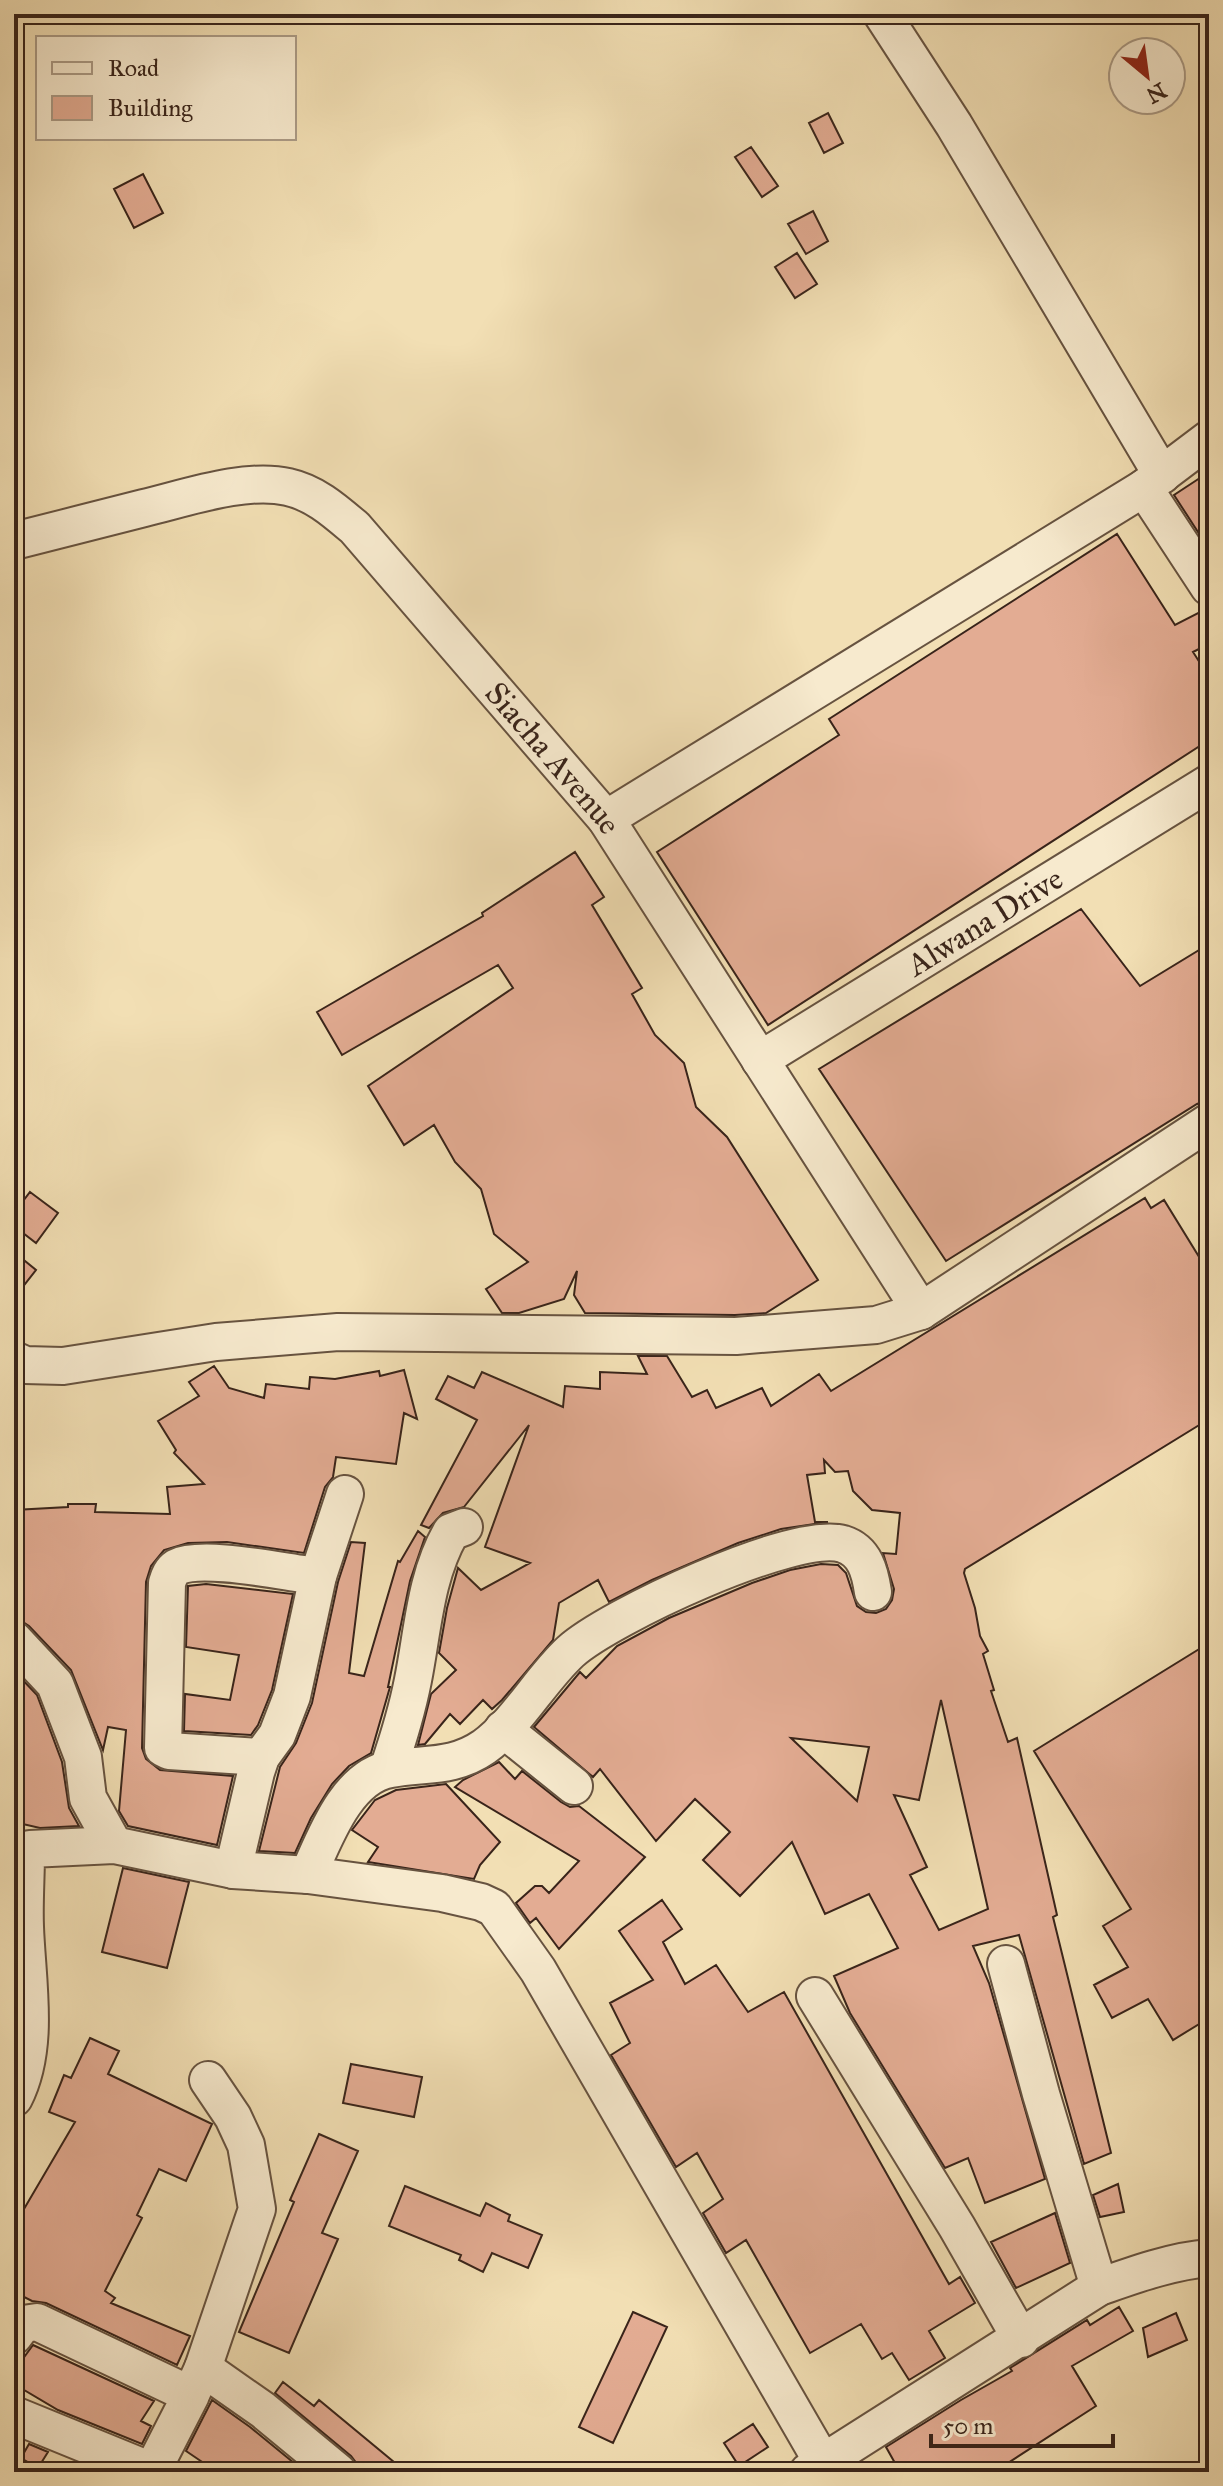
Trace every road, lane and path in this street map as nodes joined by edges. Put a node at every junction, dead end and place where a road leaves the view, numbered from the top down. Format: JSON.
{"nodes":[{"id":1,"x":882,"y":14,"type":"edge"},
{"id":2,"x":1209,"y":439,"type":"edge"},
{"id":3,"x":1153,"y":481,"type":"junction"},
{"id":4,"x":14,"y":541,"type":"edge"},
{"id":5,"x":1209,"y":587,"type":"edge"},
{"id":6,"x":1209,"y":783,"type":"edge"},
{"id":7,"x":606,"y":819,"type":"junction"},
{"id":8,"x":760,"y":1060,"type":"junction"},
{"id":9,"x":1209,"y":1122,"type":"edge"},
{"id":10,"x":921,"y":1311,"type":"junction"},
{"id":11,"x":14,"y":1360,"type":"edge"},
{"id":12,"x":345,"y":1494,"type":"dead end"},
{"id":13,"x":464,"y":1527,"type":"dead end"},
{"id":14,"x":318,"y":1576,"type":"junction"},
{"id":15,"x":873,"y":1592,"type":"dead end"},
{"id":16,"x":14,"y":1640,"type":"edge"},
{"id":17,"x":503,"y":1729,"type":"junction"},
{"id":18,"x":261,"y":1757,"type":"junction"},
{"id":19,"x":388,"y":1769,"type":"junction"},
{"id":20,"x":574,"y":1786,"type":"dead end"},
{"id":21,"x":114,"y":1845,"type":"junction"},
{"id":22,"x":233,"y":1870,"type":"junction"},
{"id":23,"x":308,"y":1875,"type":"junction"},
{"id":24,"x":1006,"y":1964,"type":"dead end"},
{"id":25,"x":815,"y":1996,"type":"dead end"},
{"id":26,"x":208,"y":2080,"type":"dead end"},
{"id":27,"x":14,"y":2098,"type":"edge"},
{"id":28,"x":1209,"y":2258,"type":"edge"},
{"id":29,"x":1099,"y":2287,"type":"junction"},
{"id":30,"x":14,"y":2336,"type":"edge"},
{"id":31,"x":1021,"y":2339,"type":"junction"},
{"id":32,"x":197,"y":2382,"type":"junction"},
{"id":33,"x":14,"y":2415,"type":"edge"},
{"id":34,"x":816,"y":2467,"type":"edge"},
{"id":35,"x":153,"y":2471,"type":"edge"},
{"id":36,"x":338,"y":2472,"type":"edge"}],
"edges":[{"from":1,"to":3,"type":"street"},
{"from":2,"to":3,"type":"street"},
{"from":3,"to":5,"type":"street"},
{"from":3,"to":7,"type":"street"},
{"from":4,"to":7,"type":"street","name":"Siacha Avenue"},
{"from":6,"to":8,"type":"street","name":"Alwana Drive"},
{"from":7,"to":8,"type":"street","name":"Siacha Avenue"},
{"from":8,"to":10,"type":"street","name":"Siacha Avenue"},
{"from":9,"to":10,"type":"street"},
{"from":10,"to":11,"type":"street"},
{"from":12,"to":14,"type":"street"},
{"from":13,"to":19,"type":"street"},
{"from":14,"to":18,"type":"street"},
{"from":14,"to":18,"type":"street"},
{"from":15,"to":17,"type":"street"},
{"from":16,"to":21,"type":"street"},
{"from":17,"to":19,"type":"street"},
{"from":17,"to":20,"type":"street"},
{"from":18,"to":22,"type":"street"},
{"from":19,"to":23,"type":"street"},
{"from":21,"to":22,"type":"street"},
{"from":21,"to":27,"type":"street"},
{"from":22,"to":23,"type":"street"},
{"from":23,"to":34,"type":"street"},
{"from":24,"to":29,"type":"street"},
{"from":25,"to":31,"type":"street"},
{"from":26,"to":32,"type":"street"},
{"from":28,"to":29,"type":"street"},
{"from":29,"to":31,"type":"street"},
{"from":30,"to":32,"type":"street"},
{"from":31,"to":34,"type":"street"},
{"from":32,"to":35,"type":"street"},
{"from":32,"to":36,"type":"street"},
{"from":33,"to":35,"type":"street"}]}
